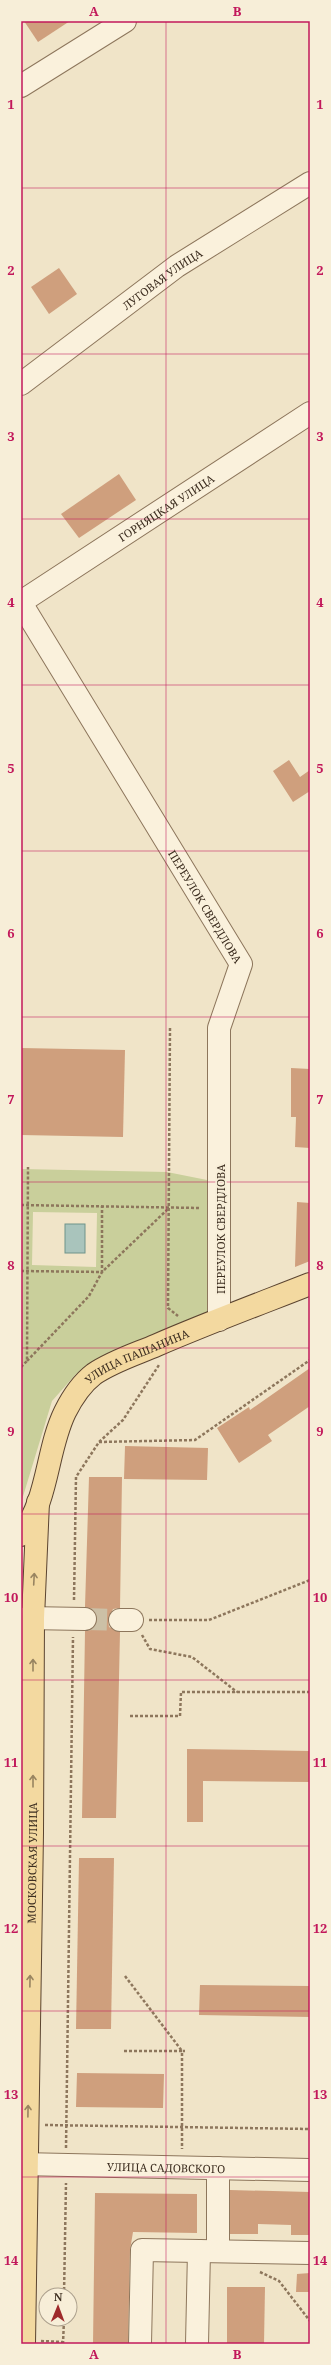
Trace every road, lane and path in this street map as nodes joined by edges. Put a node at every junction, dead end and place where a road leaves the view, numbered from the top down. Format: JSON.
{"nodes":[{"id":1,"x":126,"y":21,"type":"edge"},
{"id":2,"x":21,"y":86,"type":"edge"},
{"id":3,"x":310,"y":183,"type":"edge"},
{"id":4,"x":21,"y":384,"type":"edge"},
{"id":5,"x":310,"y":413,"type":"edge"},
{"id":6,"x":21,"y":603,"type":"edge"},
{"id":7,"x":170,"y":1028,"type":"dead end"},
{"id":8,"x":28,"y":1167,"type":"dead end"},
{"id":9,"x":21,"y":1205,"type":"edge"},
{"id":10,"x":27,"y":1205,"type":"junction"},
{"id":11,"x":102,"y":1206,"type":"junction"},
{"id":12,"x":170,"y":1207,"type":"junction"},
{"id":13,"x":220,"y":1208,"type":"junction"},
{"id":14,"x":21,"y":1271,"type":"edge"},
{"id":15,"x":26,"y":1271,"type":"junction"},
{"id":16,"x":102,"y":1272,"type":"junction"},
{"id":17,"x":310,"y":1284,"type":"edge"},
{"id":18,"x":219,"y":1320,"type":"junction"},
{"id":19,"x":195,"y":1328,"type":"junction"},
{"id":20,"x":310,"y":1360,"type":"edge"},
{"id":21,"x":27,"y":1361,"type":"junction"},
{"id":22,"x":160,"y":1364,"type":"dead end"},
{"id":23,"x":21,"y":1367,"type":"edge"},
{"id":24,"x":99,"y":1442,"type":"junction"},
{"id":25,"x":38,"y":1502,"type":"junction"},
{"id":26,"x":21,"y":1535,"type":"edge"},
{"id":27,"x":310,"y":1580,"type":"edge"},
{"id":28,"x":28,"y":1617,"type":"edge"},
{"id":29,"x":79,"y":1619,"type":"junction"},
{"id":30,"x":21,"y":1692,"type":"edge"},
{"id":31,"x":237,"y":1692,"type":"junction"},
{"id":32,"x":310,"y":1692,"type":"edge"},
{"id":33,"x":130,"y":1716,"type":"dead end"},
{"id":34,"x":33,"y":1718,"type":"junction"},
{"id":35,"x":125,"y":1976,"type":"dead end"},
{"id":36,"x":124,"y":2051,"type":"dead end"},
{"id":37,"x":183,"y":2051,"type":"junction"},
{"id":38,"x":67,"y":2125,"type":"junction"},
{"id":39,"x":182,"y":2126,"type":"junction"},
{"id":40,"x":310,"y":2129,"type":"edge"},
{"id":41,"x":24,"y":2164,"type":"edge"},
{"id":42,"x":66,"y":2166,"type":"junction"},
{"id":43,"x":183,"y":2168,"type":"junction"},
{"id":44,"x":218,"y":2168,"type":"junction"},
{"id":45,"x":310,"y":2170,"type":"edge"},
{"id":46,"x":208,"y":2251,"type":"junction"},
{"id":47,"x":310,"y":2253,"type":"edge"},
{"id":48,"x":259,"y":2271,"type":"dead end"},
{"id":49,"x":64,"y":2287,"type":"edge"},
{"id":50,"x":310,"y":2321,"type":"edge"},
{"id":51,"x":64,"y":2327,"type":"edge"},
{"id":52,"x":24,"y":2344,"type":"edge"},
{"id":53,"x":63,"y":2344,"type":"edge"},
{"id":54,"x":140,"y":2344,"type":"edge"},
{"id":55,"x":197,"y":2344,"type":"edge"}],
"edges":[{"from":1,"to":2,"type":"street"},
{"from":3,"to":4,"type":"street","name":"ЛУГОВАЯ УЛИЦА"},
{"from":5,"to":6,"type":"street","name":"ГОРНЯЦКАЯ УЛИЦА"},
{"from":6,"to":13,"type":"street","name":"ПЕРЕУЛОК СВЕРДЛОВА"},
{"from":7,"to":12,"type":"path"},
{"from":8,"to":10,"type":"path"},
{"from":9,"to":10,"type":"path"},
{"from":10,"to":11,"type":"path"},
{"from":10,"to":15,"type":"path"},
{"from":11,"to":12,"type":"path"},
{"from":11,"to":16,"type":"path"},
{"from":12,"to":13,"type":"path"},
{"from":12,"to":16,"type":"path"},
{"from":12,"to":19,"type":"path"},
{"from":13,"to":18,"type":"street","name":"ПЕРЕУЛОК СВЕРДЛОВА"},
{"from":14,"to":15,"type":"path"},
{"from":15,"to":16,"type":"path"},
{"from":15,"to":21,"type":"path"},
{"from":16,"to":21,"type":"path"},
{"from":17,"to":18,"type":"main road","name":"УЛИЦА ПАШАНИНА"},
{"from":18,"to":19,"type":"main road","name":"УЛИЦА ПАШАНИНА"},
{"from":19,"to":25,"type":"main road","name":"УЛИЦА ПАШАНИНА"},
{"from":20,"to":24,"type":"path"},
{"from":21,"to":23,"type":"path"},
{"from":22,"to":24,"type":"path"},
{"from":24,"to":29,"type":"path"},
{"from":25,"to":26,"type":"main road"},
{"from":28,"to":25,"type":"main road","name":"МОСКОВСКАЯ УЛИЦА","one_way":true},
{"from":27,"to":31,"type":"path"},
{"from":28,"to":29,"type":"street"},
{"from":34,"to":28,"type":"main road","name":"МОСКОВСКАЯ УЛИЦА","one_way":true},
{"from":29,"to":38,"type":"path"},
{"from":30,"to":34,"type":"main road"},
{"from":31,"to":32,"type":"path"},
{"from":31,"to":33,"type":"path"},
{"from":41,"to":34,"type":"main road","name":"МОСКОВСКАЯ УЛИЦА","one_way":true},
{"from":35,"to":37,"type":"path"},
{"from":36,"to":37,"type":"path"},
{"from":37,"to":39,"type":"path"},
{"from":38,"to":39,"type":"path"},
{"from":38,"to":42,"type":"path"},
{"from":39,"to":40,"type":"path"},
{"from":39,"to":43,"type":"path"},
{"from":41,"to":42,"type":"street","name":"УЛИЦА САДОВСКОГО"},
{"from":41,"to":52,"type":"main road","name":"МОСКОВСКАЯ УЛИЦА"},
{"from":42,"to":43,"type":"street","name":"УЛИЦА САДОВСКОГО"},
{"from":42,"to":49,"type":"path"},
{"from":43,"to":44,"type":"street","name":"УЛИЦА САДОВСКОГО"},
{"from":44,"to":45,"type":"street","name":"УЛИЦА САДОВСКОГО"},
{"from":44,"to":46,"type":"street"},
{"from":46,"to":47,"type":"street"},
{"from":46,"to":54,"type":"street"},
{"from":46,"to":55,"type":"street"},
{"from":48,"to":50,"type":"path"},
{"from":51,"to":53,"type":"path"}]}
